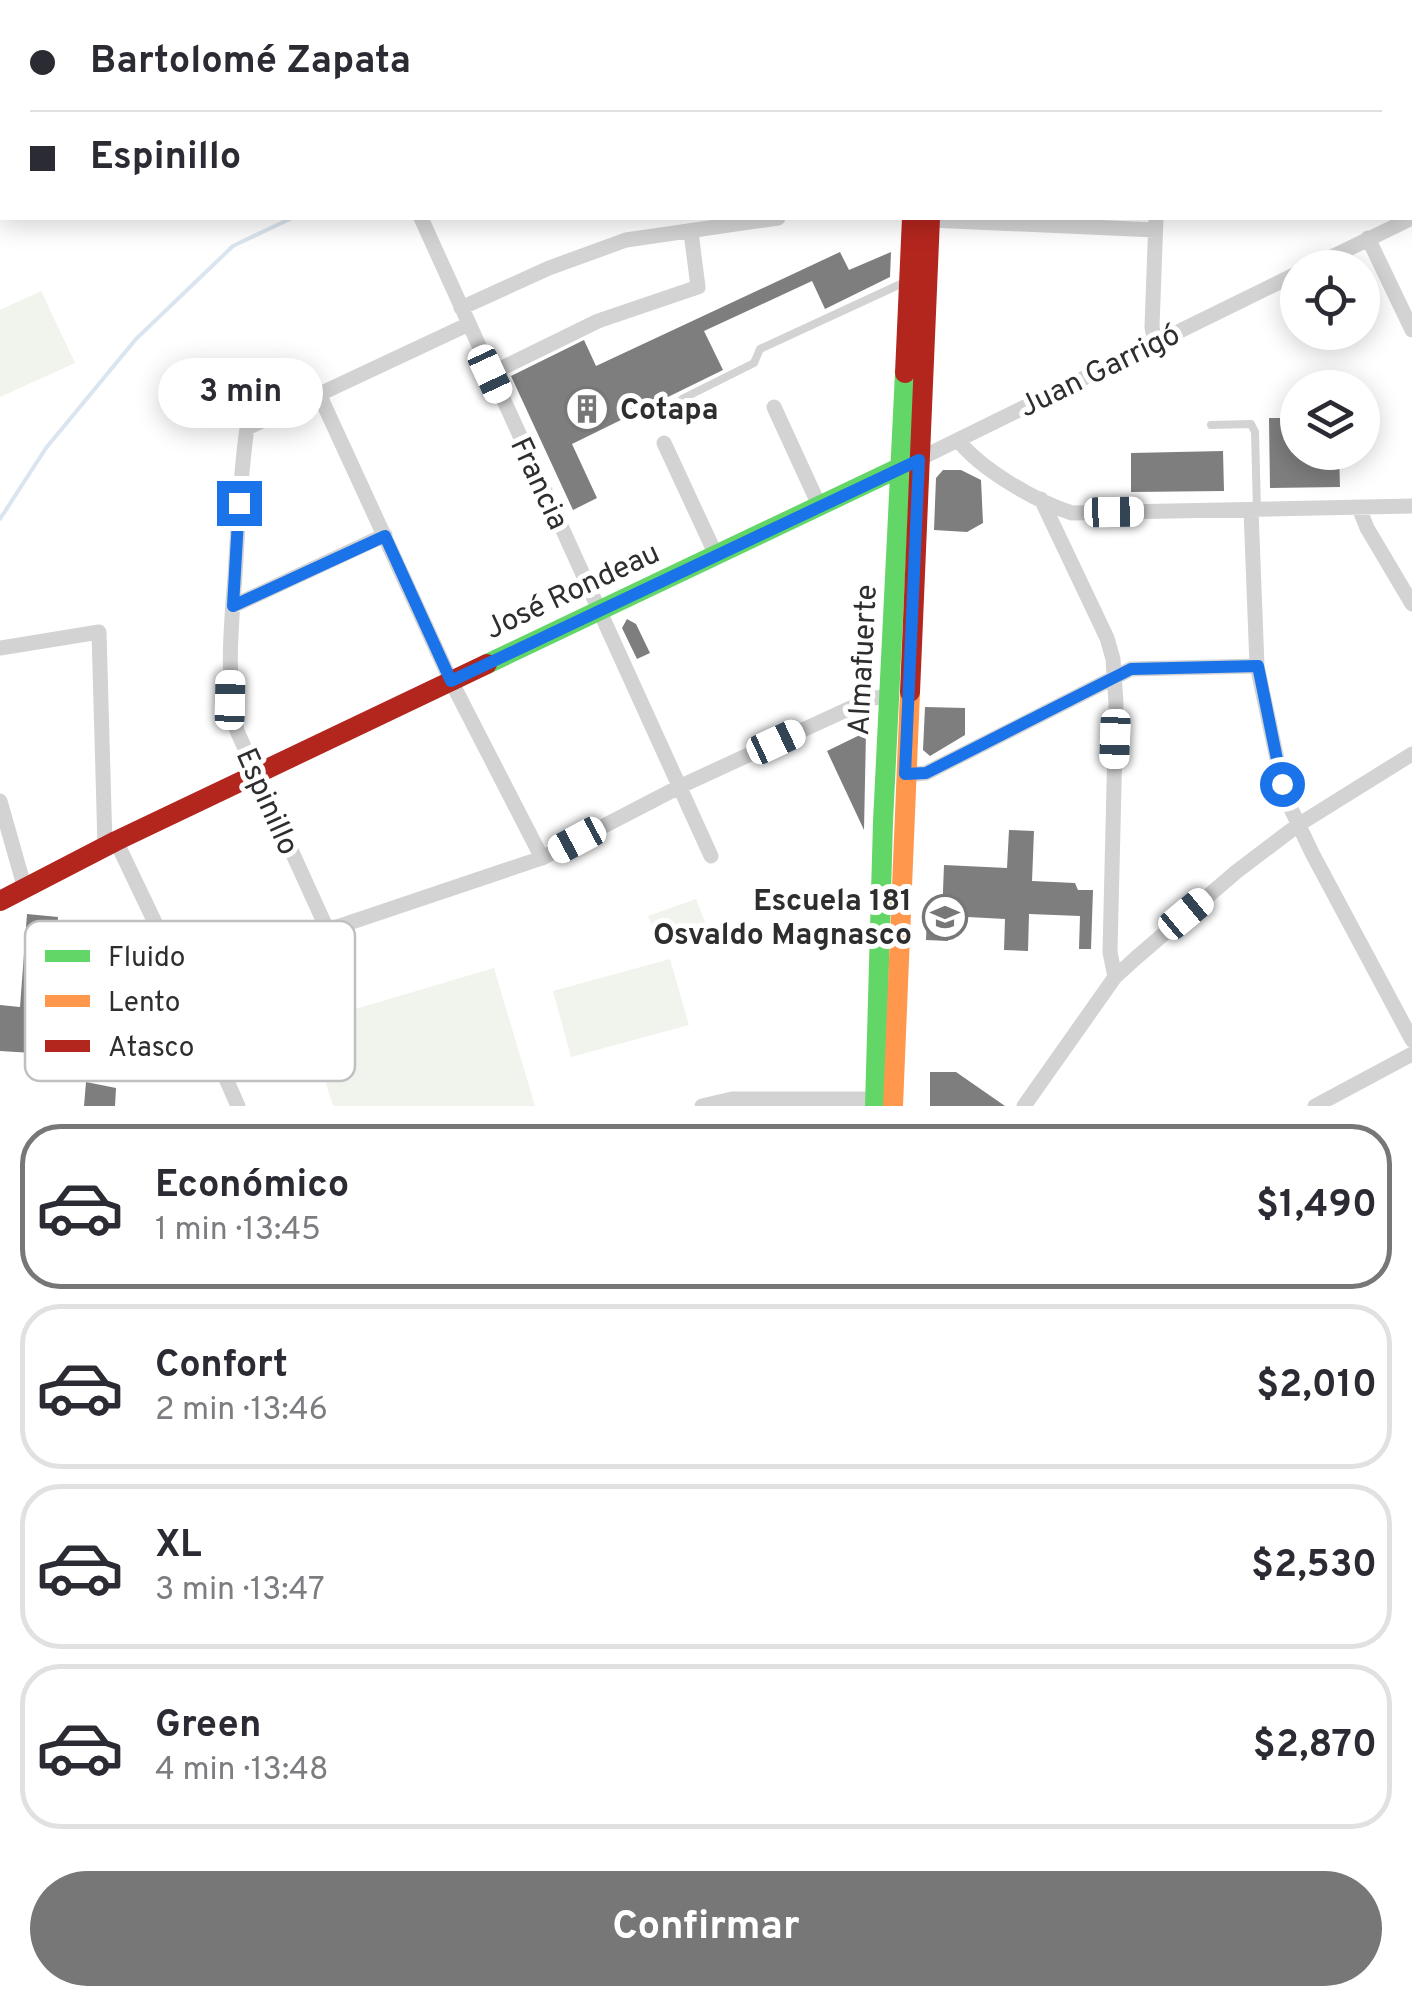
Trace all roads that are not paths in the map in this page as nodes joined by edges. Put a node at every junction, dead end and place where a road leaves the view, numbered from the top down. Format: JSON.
{"nodes":[{"id":1,"x":422,"y":220,"type":"edge"},
{"id":2,"x":766,"y":220,"type":"edge"},
{"id":3,"x":924,"y":220,"type":"edge"},
{"id":4,"x":924,"y":220,"type":"edge"},
{"id":5,"x":1001,"y":220,"type":"edge"},
{"id":6,"x":1408,"y":220,"type":"edge"},
{"id":7,"x":1156,"y":224,"type":"edge"},
{"id":8,"x":692,"y":232,"type":"junction"},
{"id":9,"x":1368,"y":238,"type":"junction"},
{"id":10,"x":1344,"y":250,"type":"edge"},
{"id":11,"x":909,"y":280,"type":"junction"},
{"id":12,"x":1280,"y":282,"type":"edge"},
{"id":13,"x":461,"y":308,"type":"junction"},
{"id":14,"x":468,"y":324,"type":"junction"},
{"id":15,"x":1412,"y":330,"type":"edge"},
{"id":16,"x":1155,"y":343,"type":"junction"},
{"id":17,"x":490,"y":374,"type":"junction"},
{"id":18,"x":318,"y":394,"type":"junction"},
{"id":19,"x":682,"y":398,"type":"dead end"},
{"id":20,"x":774,"y":407,"type":"dead end"},
{"id":21,"x":1211,"y":426,"type":"dead end"},
{"id":22,"x":958,"y":440,"type":"junction"},
{"id":23,"x":664,"y":443,"type":"dead end"},
{"id":24,"x":910,"y":463,"type":"junction"},
{"id":25,"x":1041,"y":499,"type":"junction"},
{"id":26,"x":819,"y":505,"type":"junction"},
{"id":27,"x":1412,"y":506,"type":"edge"},
{"id":28,"x":1359,"y":508,"type":"junction"},
{"id":29,"x":1254,"y":510,"type":"junction"},
{"id":30,"x":385,"y":536,"type":"junction"},
{"id":31,"x":716,"y":555,"type":"junction"},
{"id":32,"x":1412,"y":604,"type":"edge"},
{"id":33,"x":233,"y":606,"type":"junction"},
{"id":34,"x":599,"y":612,"type":"junction"},
{"id":35,"x":0,"y":648,"type":"edge"},
{"id":36,"x":1258,"y":666,"type":"junction"},
{"id":37,"x":1114,"y":678,"type":"junction"},
{"id":38,"x":451,"y":681,"type":"junction"},
{"id":39,"x":891,"y":695,"type":"junction"},
{"id":40,"x":1412,"y":754,"type":"edge"},
{"id":41,"x":256,"y":774,"type":"junction"},
{"id":42,"x":905,"y":774,"type":"junction"},
{"id":43,"x":681,"y":786,"type":"junction"},
{"id":44,"x":0,"y":800,"type":"edge"},
{"id":45,"x":1298,"y":825,"type":"junction"},
{"id":46,"x":110,"y":844,"type":"junction"},
{"id":47,"x":711,"y":856,"type":"dead end"},
{"id":48,"x":542,"y":858,"type":"junction"},
{"id":49,"x":25,"y":889,"type":"junction"},
{"id":50,"x":0,"y":901,"type":"edge"},
{"id":51,"x":151,"y":921,"type":"edge"},
{"id":52,"x":323,"y":921,"type":"edge"},
{"id":53,"x":351,"y":921,"type":"edge"},
{"id":54,"x":1115,"y":977,"type":"junction"},
{"id":55,"x":1412,"y":1040,"type":"edge"},
{"id":56,"x":1412,"y":1054,"type":"edge"},
{"id":57,"x":227,"y":1081,"type":"edge"},
{"id":58,"x":881,"y":1104,"type":"edge"},
{"id":59,"x":238,"y":1106,"type":"edge"},
{"id":60,"x":702,"y":1106,"type":"edge"},
{"id":61,"x":1024,"y":1106,"type":"edge"},
{"id":62,"x":1316,"y":1106,"type":"edge"}],
"edges":[{"from":1,"to":13,"type":"street","name":"Francia"},
{"from":2,"to":8,"type":"street"},
{"from":3,"to":11,"type":"main road","name":"Almafuerte"},
{"from":4,"to":24,"type":"main road","name":"Almafuerte"},
{"from":5,"to":7,"type":"street"},
{"from":6,"to":9,"type":"street"},
{"from":7,"to":16,"type":"street"},
{"from":8,"to":13,"type":"street"},
{"from":8,"to":17,"type":"street"},
{"from":9,"to":10,"type":"street"},
{"from":9,"to":15,"type":"street"},
{"from":11,"to":19,"type":"lane"},
{"from":11,"to":24,"type":"main road","name":"Almafuerte"},
{"from":12,"to":16,"type":"street","name":"Juan Garrigó"},
{"from":13,"to":14,"type":"street","name":"Francia"},
{"from":14,"to":17,"type":"street","name":"Francia"},
{"from":14,"to":18,"type":"street"},
{"from":16,"to":22,"type":"street","name":"Juan Garrigó"},
{"from":17,"to":34,"type":"street","name":"Francia"},
{"from":18,"to":30,"type":"street"},
{"from":18,"to":33,"type":"street","name":"Espinillo"},
{"from":20,"to":26,"type":"street"},
{"from":21,"to":29,"type":"lane"},
{"from":22,"to":24,"type":"street","name":"Juan Garrigó"},
{"from":22,"to":25,"type":"street"},
{"from":23,"to":31,"type":"street"},
{"from":24,"to":26,"type":"main road","name":"José Rondeau"},
{"from":24,"to":39,"type":"main road","name":"Almafuerte"},
{"from":24,"to":42,"type":"main road","name":"Almafuerte"},
{"from":25,"to":29,"type":"street"},
{"from":25,"to":37,"type":"street"},
{"from":26,"to":31,"type":"main road","name":"José Rondeau"},
{"from":27,"to":28,"type":"street"},
{"from":28,"to":29,"type":"street"},
{"from":28,"to":32,"type":"street"},
{"from":29,"to":36,"type":"street"},
{"from":30,"to":33,"type":"street"},
{"from":30,"to":38,"type":"street"},
{"from":31,"to":34,"type":"main road","name":"José Rondeau"},
{"from":33,"to":41,"type":"street","name":"Espinillo"},
{"from":34,"to":38,"type":"main road","name":"José Rondeau"},
{"from":34,"to":43,"type":"street","name":"Francia"},
{"from":35,"to":46,"type":"street"},
{"from":36,"to":37,"type":"street"},
{"from":36,"to":45,"type":"street"},
{"from":37,"to":42,"type":"street"},
{"from":37,"to":54,"type":"street"},
{"from":38,"to":41,"type":"main road","name":"José Rondeau"},
{"from":38,"to":48,"type":"street"},
{"from":39,"to":43,"type":"street"},
{"from":39,"to":58,"type":"main road","name":"Almafuerte"},
{"from":40,"to":45,"type":"street"},
{"from":41,"to":46,"type":"main road","name":"José Rondeau"},
{"from":41,"to":52,"type":"street","name":"Espinillo"},
{"from":42,"to":58,"type":"main road","name":"Almafuerte"},
{"from":43,"to":47,"type":"street","name":"Francia"},
{"from":43,"to":48,"type":"street"},
{"from":44,"to":49,"type":"street"},
{"from":45,"to":54,"type":"street"},
{"from":45,"to":55,"type":"street"},
{"from":46,"to":49,"type":"main road","name":"José Rondeau"},
{"from":46,"to":51,"type":"street"},
{"from":48,"to":53,"type":"street"},
{"from":49,"to":50,"type":"main road","name":"José Rondeau"},
{"from":54,"to":61,"type":"street"},
{"from":56,"to":62,"type":"street"},
{"from":57,"to":59,"type":"street"},
{"from":58,"to":60,"type":"street"}]}
